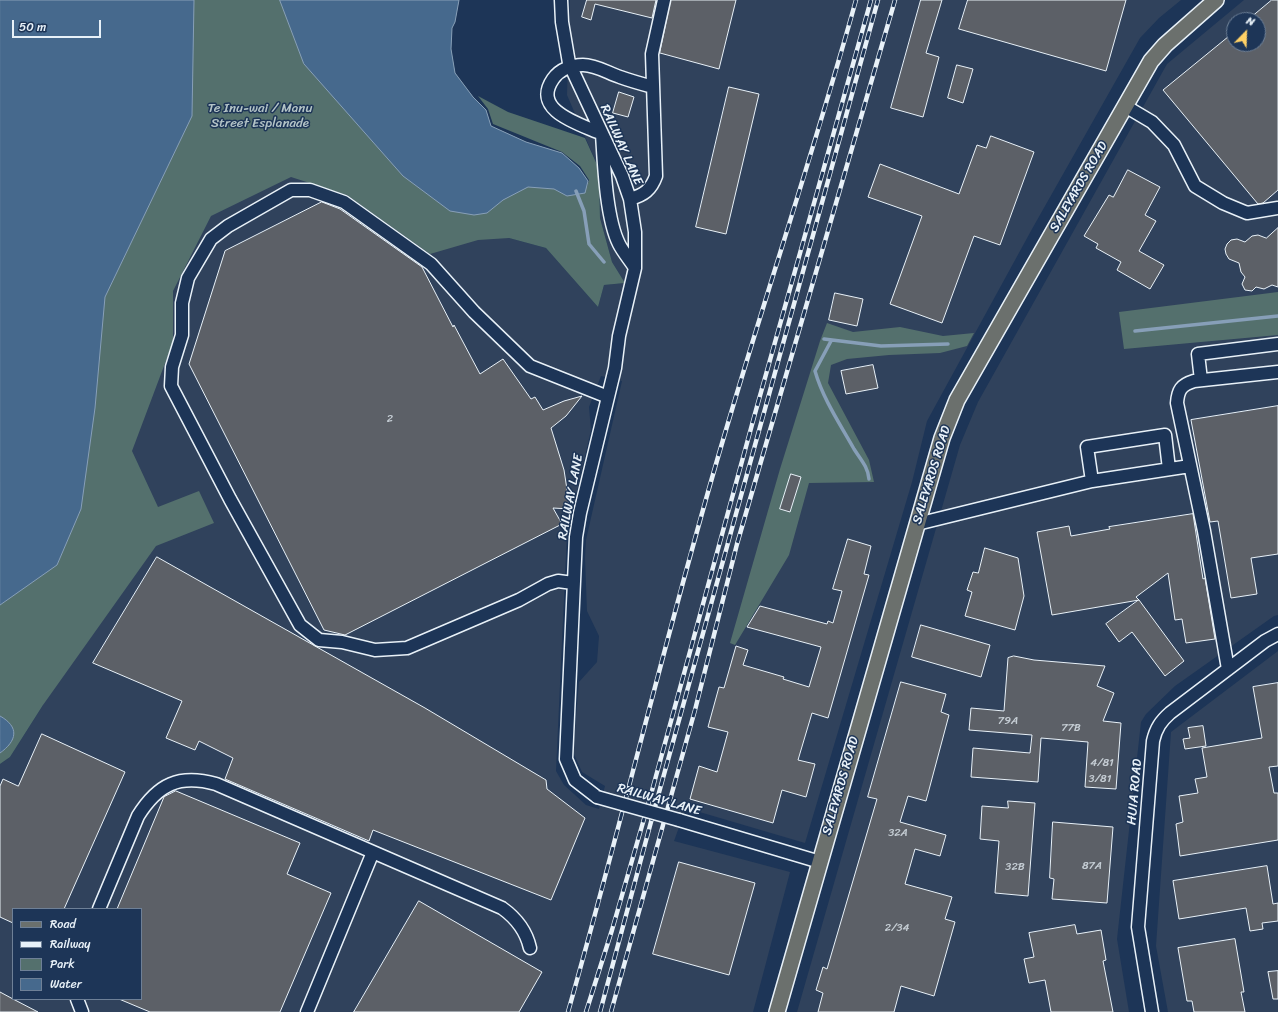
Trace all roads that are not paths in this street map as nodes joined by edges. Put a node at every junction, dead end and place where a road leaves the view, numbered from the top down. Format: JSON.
{"nodes":[{"id":1,"x":561,"y":0,"type":"edge"},
{"id":2,"x":664,"y":0,"type":"edge"},
{"id":3,"x":1216,"y":0,"type":"edge"},
{"id":4,"x":571,"y":66,"type":"junction"},
{"id":5,"x":653,"y":87,"type":"junction"},
{"id":6,"x":1125,"y":106,"type":"junction"},
{"id":7,"x":602,"y":134,"type":"junction"},
{"id":8,"x":630,"y":198,"type":"junction"},
{"id":9,"x":1278,"y":208,"type":"edge"},
{"id":10,"x":634,"y":268,"type":"junction"},
{"id":11,"x":1278,"y":344,"type":"edge"},
{"id":12,"x":1278,"y":372,"type":"edge"},
{"id":13,"x":1201,"y":380,"type":"junction"},
{"id":14,"x":608,"y":397,"type":"junction"},
{"id":15,"x":1180,"y":417,"type":"junction"},
{"id":16,"x":1165,"y":435,"type":"junction"},
{"id":17,"x":1190,"y":466,"type":"junction"},
{"id":18,"x":1169,"y":469,"type":"junction"},
{"id":19,"x":1092,"y":481,"type":"junction"},
{"id":20,"x":917,"y":524,"type":"junction"},
{"id":21,"x":573,"y":583,"type":"junction"},
{"id":22,"x":1278,"y":634,"type":"edge"},
{"id":23,"x":1228,"y":669,"type":"junction"},
{"id":24,"x":373,"y":852,"type":"junction"},
{"id":25,"x":820,"y":862,"type":"junction"},
{"id":26,"x":99,"y":908,"type":"edge"},
{"id":27,"x":530,"y":948,"type":"dead end"},
{"id":28,"x":76,"y":1000,"type":"edge"},
{"id":29,"x":82,"y":1012,"type":"edge"},
{"id":30,"x":307,"y":1012,"type":"edge"},
{"id":31,"x":777,"y":1012,"type":"edge"},
{"id":32,"x":1152,"y":1012,"type":"edge"}],
"edges":[{"from":1,"to":4,"type":"street","name":"RAILWAY LANE"},
{"from":2,"to":5,"type":"street"},
{"from":3,"to":6,"type":"main road","name":"SALEYARDS ROAD"},
{"from":4,"to":5,"type":"street"},
{"from":4,"to":7,"type":"street","name":"RAILWAY LANE"},
{"from":4,"to":7,"type":"street"},
{"from":5,"to":8,"type":"street"},
{"from":6,"to":9,"type":"street"},
{"from":6,"to":20,"type":"main road","name":"SALEYARDS ROAD"},
{"from":7,"to":8,"type":"street","name":"RAILWAY LANE"},
{"from":7,"to":10,"type":"street"},
{"from":8,"to":10,"type":"street","name":"RAILWAY LANE"},
{"from":10,"to":14,"type":"street","name":"RAILWAY LANE"},
{"from":11,"to":13,"type":"street"},
{"from":12,"to":13,"type":"street"},
{"from":13,"to":15,"type":"street"},
{"from":14,"to":21,"type":"street","name":"RAILWAY LANE"},
{"from":14,"to":21,"type":"street"},
{"from":15,"to":16,"type":"street"},
{"from":15,"to":17,"type":"street"},
{"from":16,"to":18,"type":"street"},
{"from":16,"to":19,"type":"street"},
{"from":17,"to":18,"type":"street"},
{"from":17,"to":23,"type":"street"},
{"from":18,"to":19,"type":"street"},
{"from":19,"to":20,"type":"street"},
{"from":20,"to":25,"type":"main road","name":"SALEYARDS ROAD"},
{"from":21,"to":25,"type":"street","name":"RAILWAY LANE","bridge":true},
{"from":22,"to":23,"type":"street","name":"HUIA ROAD"},
{"from":23,"to":32,"type":"street","name":"HUIA ROAD"},
{"from":24,"to":26,"type":"street"},
{"from":24,"to":27,"type":"street"},
{"from":24,"to":30,"type":"street"},
{"from":25,"to":31,"type":"main road","name":"SALEYARDS ROAD"},
{"from":28,"to":29,"type":"street"}]}
